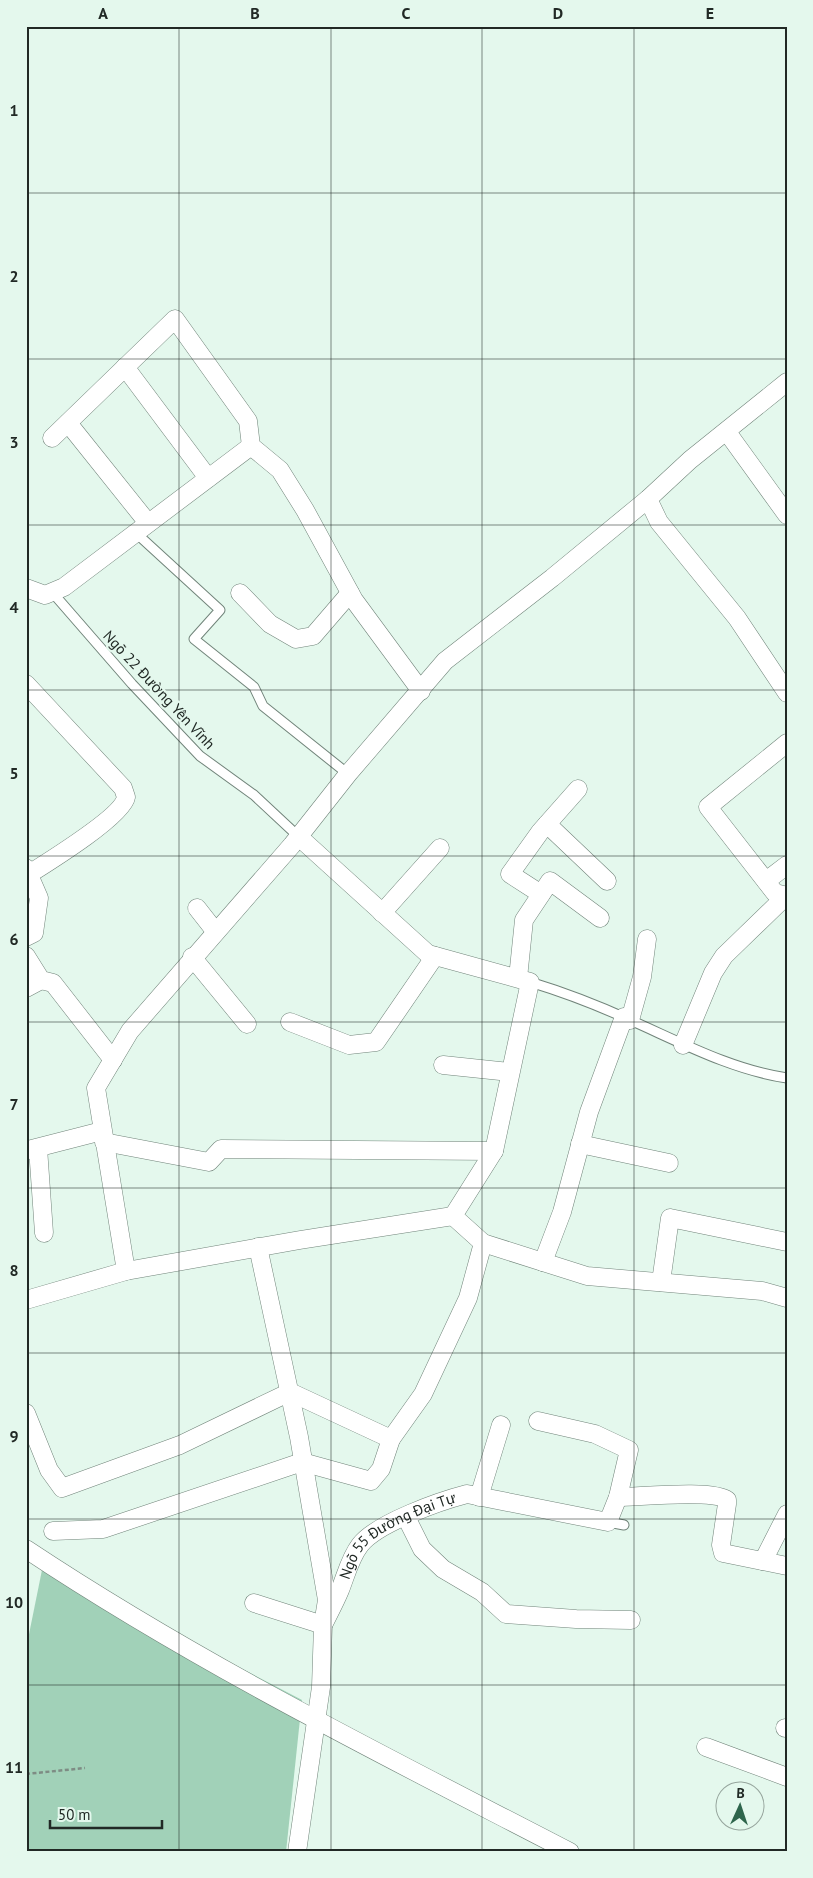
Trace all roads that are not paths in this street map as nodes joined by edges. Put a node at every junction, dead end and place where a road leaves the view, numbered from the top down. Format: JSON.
{"nodes":[{"id":1,"x":125,"y":367,"type":"junction"},
{"id":2,"x":787,"y":382,"type":"edge"},
{"id":3,"x":68,"y":423,"type":"junction"},
{"id":4,"x":727,"y":432,"type":"junction"},
{"id":5,"x":52,"y":438,"type":"dead end"},
{"id":6,"x":251,"y":446,"type":"junction"},
{"id":7,"x":208,"y":478,"type":"junction"},
{"id":8,"x":648,"y":499,"type":"junction"},
{"id":9,"x":787,"y":515,"type":"edge"},
{"id":10,"x":142,"y":528,"type":"junction"},
{"id":11,"x":26,"y":588,"type":"edge"},
{"id":12,"x":52,"y":592,"type":"junction"},
{"id":13,"x":240,"y":593,"type":"dead end"},
{"id":14,"x":350,"y":593,"type":"junction"},
{"id":15,"x":26,"y":684,"type":"edge"},
{"id":16,"x":421,"y":690,"type":"junction"},
{"id":17,"x":787,"y":693,"type":"edge"},
{"id":18,"x":787,"y":743,"type":"edge"},
{"id":19,"x":348,"y":774,"type":"junction"},
{"id":20,"x":578,"y":790,"type":"dead end"},
{"id":21,"x":547,"y":824,"type":"junction"},
{"id":22,"x":298,"y":837,"type":"junction"},
{"id":23,"x":440,"y":848,"type":"dead end"},
{"id":24,"x":787,"y":864,"type":"edge"},
{"id":25,"x":27,"y":873,"type":"edge"},
{"id":26,"x":607,"y":881,"type":"dead end"},
{"id":27,"x":766,"y":881,"type":"junction"},
{"id":28,"x":541,"y":894,"type":"junction"},
{"id":29,"x":786,"y":896,"type":"edge"},
{"id":30,"x":197,"y":908,"type":"dead end"},
{"id":31,"x":382,"y":913,"type":"junction"},
{"id":32,"x":600,"y":918,"type":"dead end"},
{"id":33,"x":216,"y":931,"type":"junction"},
{"id":34,"x":26,"y":937,"type":"edge"},
{"id":35,"x":648,"y":939,"type":"dead end"},
{"id":36,"x":26,"y":956,"type":"edge"},
{"id":37,"x":435,"y":956,"type":"junction"},
{"id":38,"x":192,"y":958,"type":"junction"},
{"id":39,"x":524,"y":980,"type":"junction"},
{"id":40,"x":34,"y":984,"type":"edge"},
{"id":41,"x":627,"y":1019,"type":"junction"},
{"id":42,"x":290,"y":1022,"type":"dead end"},
{"id":43,"x":247,"y":1024,"type":"dead end"},
{"id":44,"x":682,"y":1045,"type":"junction"},
{"id":45,"x":113,"y":1060,"type":"junction"},
{"id":46,"x":443,"y":1065,"type":"dead end"},
{"id":47,"x":510,"y":1072,"type":"junction"},
{"id":48,"x":787,"y":1078,"type":"edge"},
{"id":49,"x":103,"y":1136,"type":"junction"},
{"id":50,"x":580,"y":1144,"type":"junction"},
{"id":51,"x":32,"y":1149,"type":"edge"},
{"id":52,"x":494,"y":1151,"type":"junction"},
{"id":53,"x":669,"y":1163,"type":"dead end"},
{"id":54,"x":453,"y":1216,"type":"junction"},
{"id":55,"x":44,"y":1233,"type":"dead end"},
{"id":56,"x":787,"y":1242,"type":"edge"},
{"id":57,"x":483,"y":1243,"type":"junction"},
{"id":58,"x":258,"y":1247,"type":"junction"},
{"id":59,"x":543,"y":1262,"type":"junction"},
{"id":60,"x":126,"y":1271,"type":"junction"},
{"id":61,"x":661,"y":1282,"type":"junction"},
{"id":62,"x":787,"y":1298,"type":"edge"},
{"id":63,"x":26,"y":1300,"type":"edge"},
{"id":64,"x":290,"y":1392,"type":"junction"},
{"id":65,"x":26,"y":1413,"type":"edge"},
{"id":66,"x":538,"y":1421,"type":"dead end"},
{"id":67,"x":501,"y":1425,"type":"dead end"},
{"id":68,"x":391,"y":1439,"type":"junction"},
{"id":69,"x":302,"y":1462,"type":"junction"},
{"id":70,"x":479,"y":1497,"type":"junction"},
{"id":71,"x":618,"y":1498,"type":"junction"},
{"id":72,"x":787,"y":1514,"type":"edge"},
{"id":73,"x":406,"y":1517,"type":"junction"},
{"id":74,"x":53,"y":1531,"type":"dead end"},
{"id":75,"x":26,"y":1549,"type":"edge"},
{"id":76,"x":763,"y":1561,"type":"junction"},
{"id":77,"x":787,"y":1566,"type":"edge"},
{"id":78,"x":254,"y":1603,"type":"dead end"},
{"id":79,"x":631,"y":1620,"type":"dead end"},
{"id":80,"x":323,"y":1625,"type":"junction"},
{"id":81,"x":314,"y":1720,"type":"junction"},
{"id":82,"x":706,"y":1747,"type":"dead end"},
{"id":83,"x":787,"y":1778,"type":"edge"},
{"id":84,"x":297,"y":1852,"type":"edge"},
{"id":85,"x":570,"y":1852,"type":"edge"}],
"edges":[{"from":1,"to":3,"type":"street"},
{"from":1,"to":6,"type":"street"},
{"from":1,"to":7,"type":"street"},
{"from":2,"to":4,"type":"street"},
{"from":3,"to":5,"type":"street"},
{"from":3,"to":10,"type":"street"},
{"from":4,"to":8,"type":"street"},
{"from":4,"to":9,"type":"street"},
{"from":6,"to":7,"type":"street"},
{"from":6,"to":14,"type":"street"},
{"from":7,"to":10,"type":"street"},
{"from":8,"to":16,"type":"street"},
{"from":8,"to":17,"type":"street"},
{"from":10,"to":12,"type":"street"},
{"from":10,"to":19,"type":"lane"},
{"from":11,"to":12,"type":"street"},
{"from":12,"to":22,"type":"lane","name":"Ngõ 22 Đường Yên Vĩnh"},
{"from":13,"to":14,"type":"street"},
{"from":14,"to":16,"type":"street"},
{"from":15,"to":25,"type":"street"},
{"from":16,"to":19,"type":"street"},
{"from":18,"to":27,"type":"street"},
{"from":19,"to":22,"type":"street"},
{"from":20,"to":21,"type":"street"},
{"from":21,"to":26,"type":"street"},
{"from":21,"to":28,"type":"street"},
{"from":22,"to":31,"type":"street"},
{"from":22,"to":33,"type":"street"},
{"from":23,"to":31,"type":"street"},
{"from":24,"to":27,"type":"street"},
{"from":25,"to":34,"type":"street"},
{"from":27,"to":29,"type":"street"},
{"from":28,"to":32,"type":"street"},
{"from":28,"to":39,"type":"street"},
{"from":29,"to":44,"type":"street"},
{"from":30,"to":33,"type":"street"},
{"from":31,"to":37,"type":"street"},
{"from":33,"to":38,"type":"street"},
{"from":35,"to":41,"type":"street"},
{"from":36,"to":40,"type":"street"},
{"from":37,"to":39,"type":"street"},
{"from":37,"to":42,"type":"street"},
{"from":38,"to":43,"type":"street"},
{"from":38,"to":45,"type":"street"},
{"from":39,"to":41,"type":"lane"},
{"from":39,"to":47,"type":"street"},
{"from":40,"to":45,"type":"street"},
{"from":41,"to":44,"type":"lane"},
{"from":41,"to":50,"type":"street"},
{"from":44,"to":48,"type":"lane"},
{"from":45,"to":49,"type":"street"},
{"from":46,"to":47,"type":"street"},
{"from":47,"to":52,"type":"street"},
{"from":49,"to":51,"type":"street"},
{"from":49,"to":52,"type":"street"},
{"from":49,"to":60,"type":"street"},
{"from":50,"to":53,"type":"street"},
{"from":50,"to":59,"type":"street"},
{"from":51,"to":55,"type":"street"},
{"from":52,"to":54,"type":"street"},
{"from":54,"to":57,"type":"street"},
{"from":54,"to":58,"type":"street"},
{"from":56,"to":61,"type":"street"},
{"from":57,"to":59,"type":"street"},
{"from":57,"to":68,"type":"street"},
{"from":58,"to":60,"type":"street"},
{"from":58,"to":64,"type":"street"},
{"from":59,"to":61,"type":"street"},
{"from":60,"to":63,"type":"street"},
{"from":61,"to":62,"type":"street"},
{"from":64,"to":65,"type":"street"},
{"from":64,"to":68,"type":"street"},
{"from":64,"to":69,"type":"street"},
{"from":66,"to":71,"type":"street","name":"Ngõ 55 Đường Đại Tự"},
{"from":67,"to":70,"type":"street"},
{"from":68,"to":69,"type":"street"},
{"from":69,"to":74,"type":"street"},
{"from":69,"to":80,"type":"street"},
{"from":70,"to":71,"type":"street","name":"Ngõ 55 Đường Đại Tự"},
{"from":70,"to":73,"type":"street","name":"Ngõ 55 Đường Đại Tự"},
{"from":71,"to":76,"type":"street"},
{"from":72,"to":76,"type":"street"},
{"from":73,"to":79,"type":"street"},
{"from":73,"to":80,"type":"street","name":"Ngõ 55 Đường Đại Tự"},
{"from":75,"to":81,"type":"street"},
{"from":76,"to":77,"type":"street"},
{"from":78,"to":80,"type":"street"},
{"from":80,"to":81,"type":"street"},
{"from":81,"to":84,"type":"street"},
{"from":81,"to":85,"type":"street"},
{"from":82,"to":83,"type":"street"}]}
